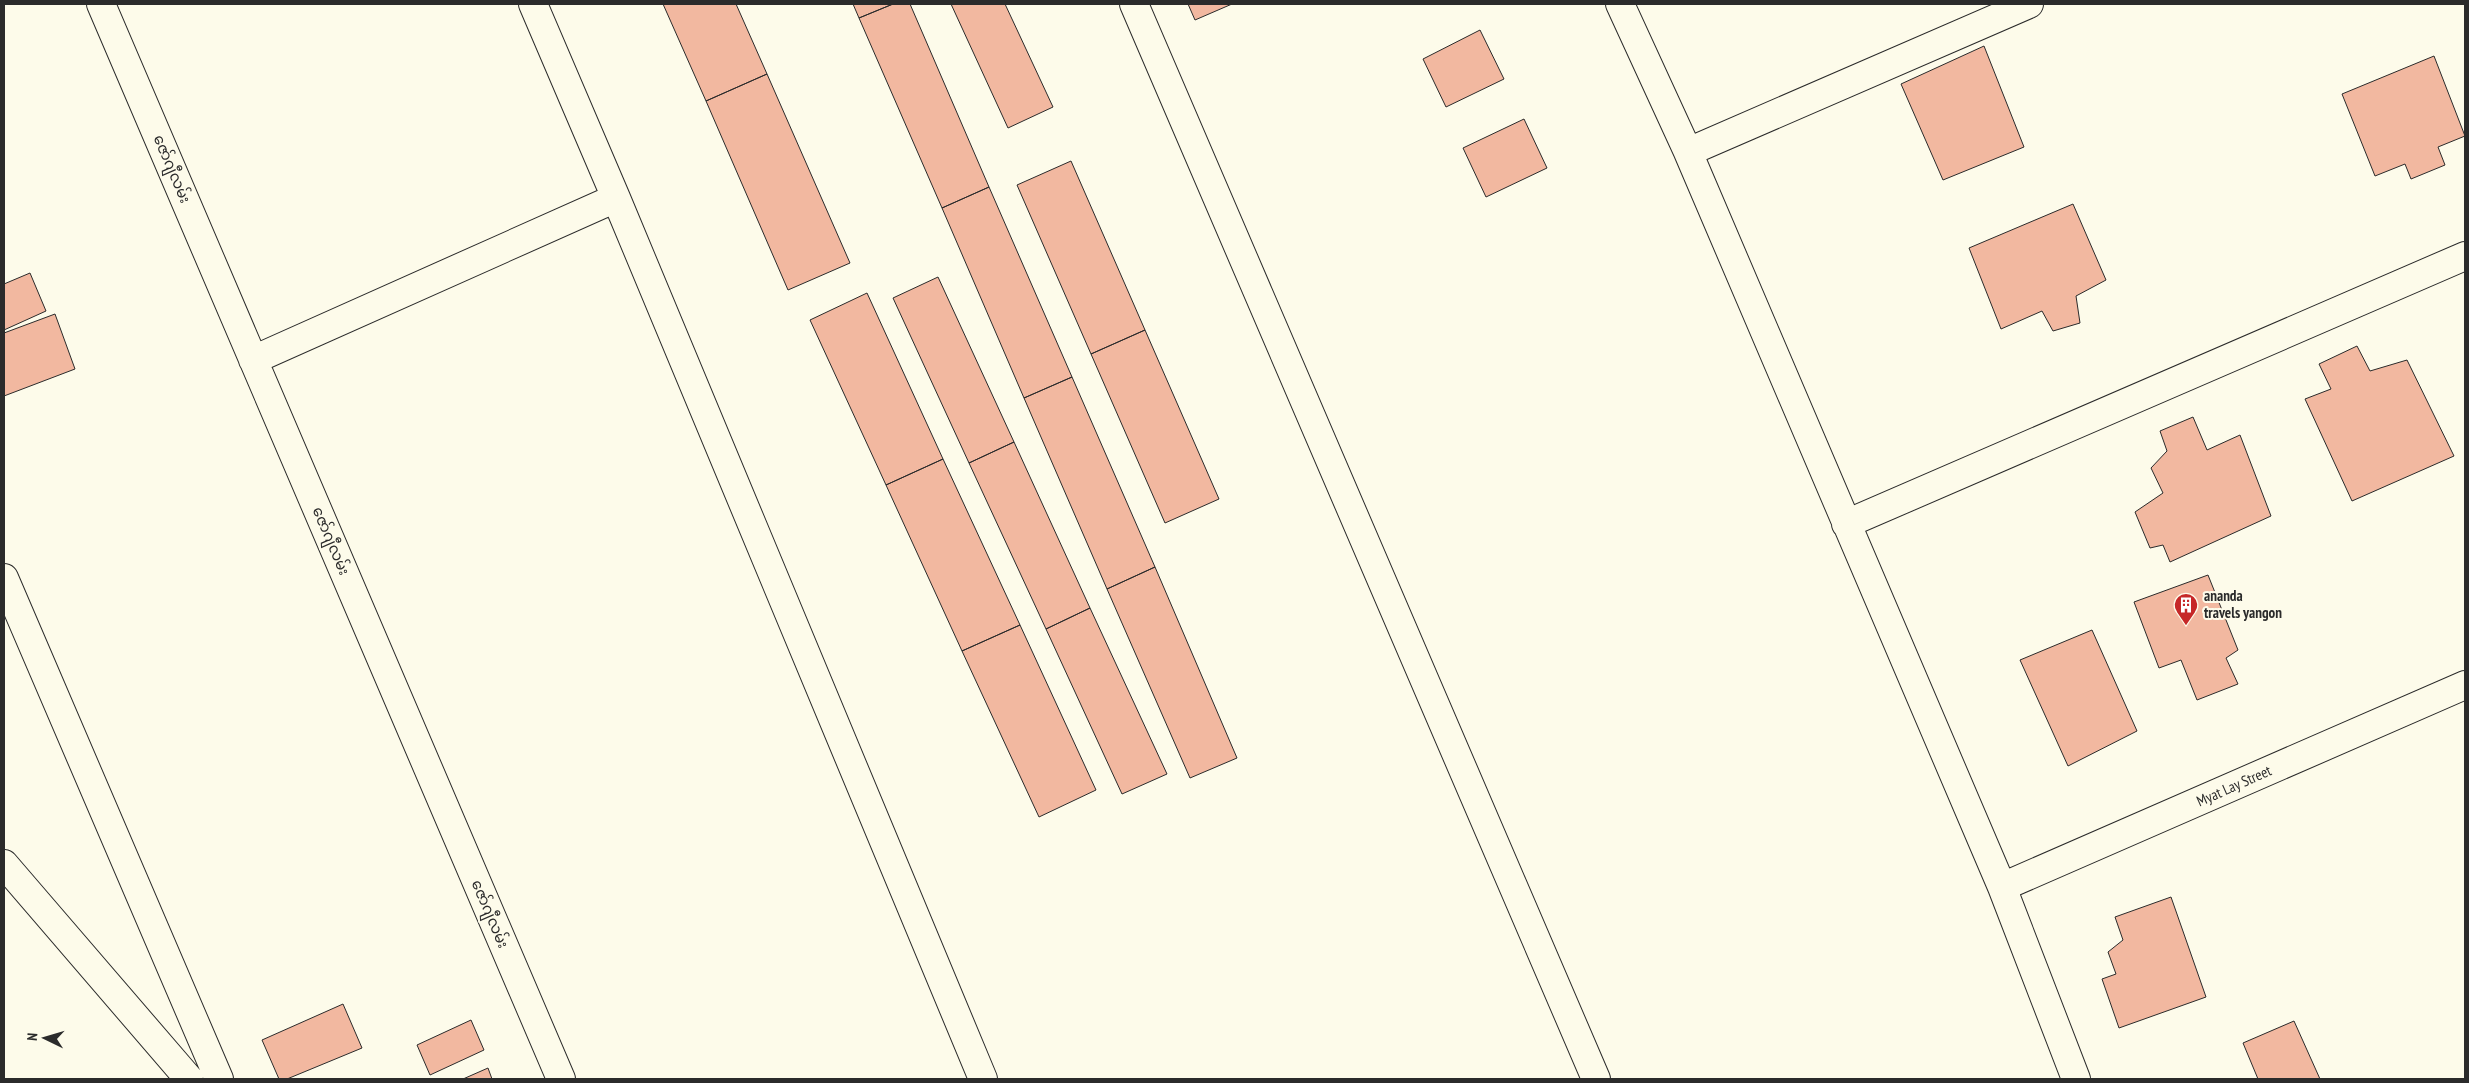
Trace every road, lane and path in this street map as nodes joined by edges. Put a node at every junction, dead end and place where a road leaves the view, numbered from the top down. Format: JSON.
{"nodes":[{"id":1,"x":101,"y":4,"type":"edge"},
{"id":2,"x":533,"y":4,"type":"edge"},
{"id":3,"x":1134,"y":4,"type":"edge"},
{"id":4,"x":1620,"y":4,"type":"edge"},
{"id":5,"x":2029,"y":4,"type":"edge"},
{"id":6,"x":1688,"y":152,"type":"junction"},
{"id":7,"x":616,"y":198,"type":"junction"},
{"id":8,"x":2465,"y":256,"type":"edge"},
{"id":9,"x":253,"y":360,"type":"junction"},
{"id":10,"x":1846,"y":524,"type":"junction"},
{"id":11,"x":4,"y":578,"type":"edge"},
{"id":12,"x":2465,"y":685,"type":"edge"},
{"id":13,"x":4,"y":864,"type":"edge"},
{"id":14,"x":2002,"y":887,"type":"junction"},
{"id":15,"x":189,"y":1079,"type":"edge"},
{"id":16,"x":219,"y":1079,"type":"edge"},
{"id":17,"x":561,"y":1079,"type":"edge"},
{"id":18,"x":983,"y":1079,"type":"edge"},
{"id":19,"x":1596,"y":1079,"type":"edge"},
{"id":20,"x":2076,"y":1079,"type":"edge"}],
"edges":[{"from":1,"to":9,"type":"street","name":"ဇော်ဂျီလမ်း"},
{"from":2,"to":7,"type":"street"},
{"from":3,"to":19,"type":"street"},
{"from":4,"to":6,"type":"street"},
{"from":5,"to":6,"type":"street"},
{"from":6,"to":10,"type":"street"},
{"from":7,"to":9,"type":"street"},
{"from":7,"to":18,"type":"street"},
{"from":8,"to":10,"type":"street"},
{"from":9,"to":17,"type":"street","name":"ဇော်ဂျီလမ်း"},
{"from":10,"to":14,"type":"street"},
{"from":11,"to":16,"type":"street"},
{"from":12,"to":14,"type":"street","name":"Myat Lay Street"},
{"from":13,"to":15,"type":"street"},
{"from":14,"to":20,"type":"street"}]}
